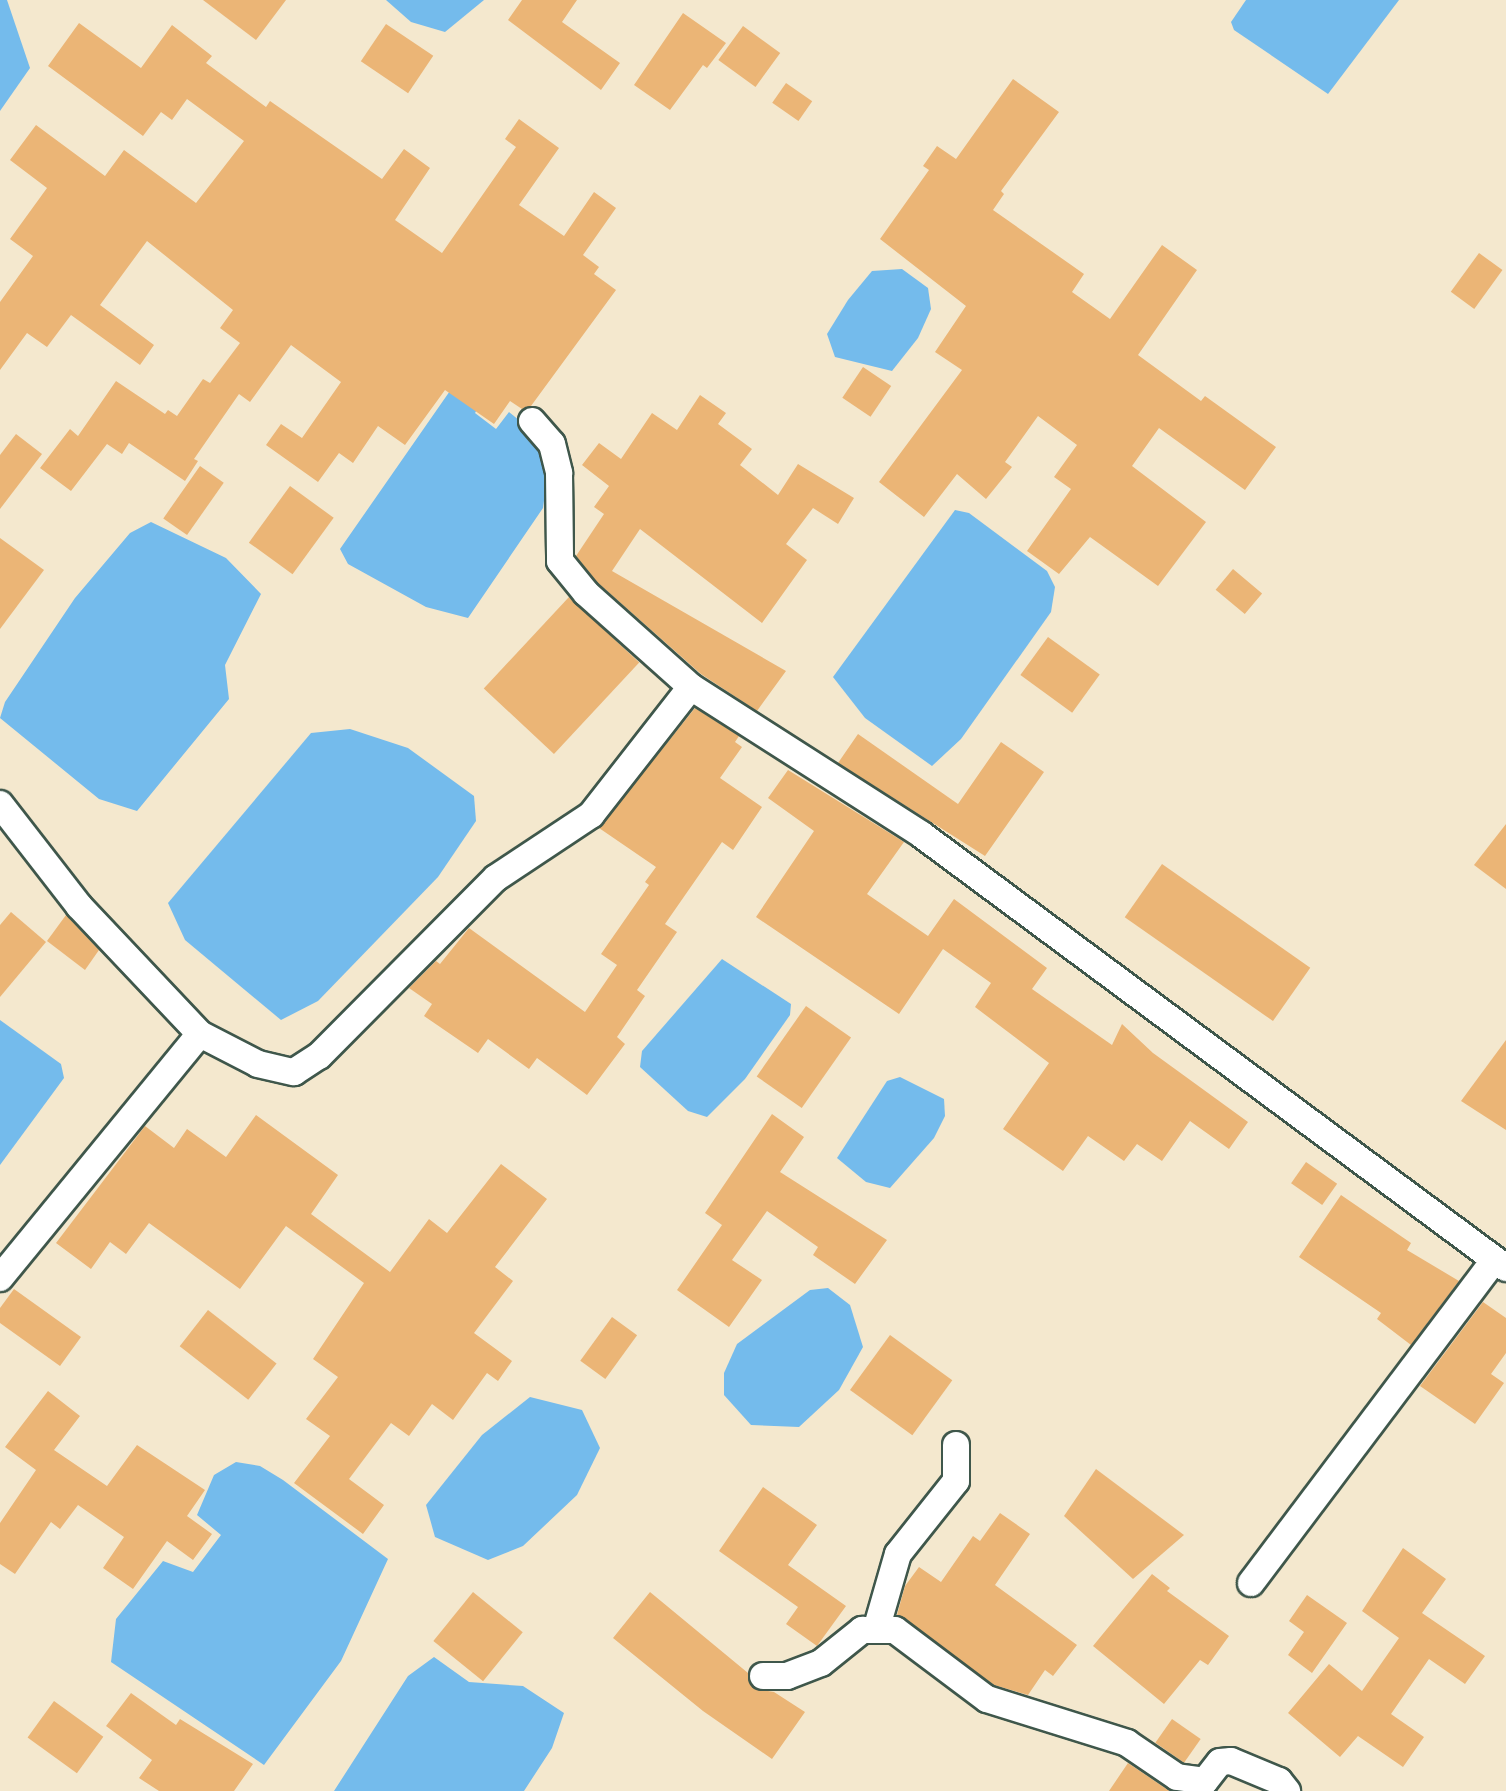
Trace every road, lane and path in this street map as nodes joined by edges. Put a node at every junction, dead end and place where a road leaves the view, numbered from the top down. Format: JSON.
{"nodes":[{"id":1,"x":532,"y":421,"type":"dead end"},
{"id":2,"x":691,"y":687,"type":"junction"},
{"id":3,"x":0,"y":804,"type":"edge"},
{"id":4,"x":200,"y":1034,"type":"junction"},
{"id":5,"x":1500,"y":1264,"type":"edge"},
{"id":6,"x":0,"y":1278,"type":"edge"},
{"id":7,"x":956,"y":1445,"type":"dead end"},
{"id":8,"x":1251,"y":1583,"type":"dead end"},
{"id":9,"x":876,"y":1630,"type":"junction"},
{"id":10,"x":763,"y":1676,"type":"dead end"},
{"id":11,"x":1287,"y":1791,"type":"edge"}],
"edges":[{"from":1,"to":2,"type":"street"},
{"from":2,"to":4,"type":"street"},
{"from":2,"to":5,"type":"street"},
{"from":3,"to":4,"type":"street"},
{"from":4,"to":6,"type":"street"},
{"from":5,"to":8,"type":"street"},
{"from":7,"to":9,"type":"street"},
{"from":9,"to":10,"type":"street"},
{"from":9,"to":11,"type":"street"}]}
